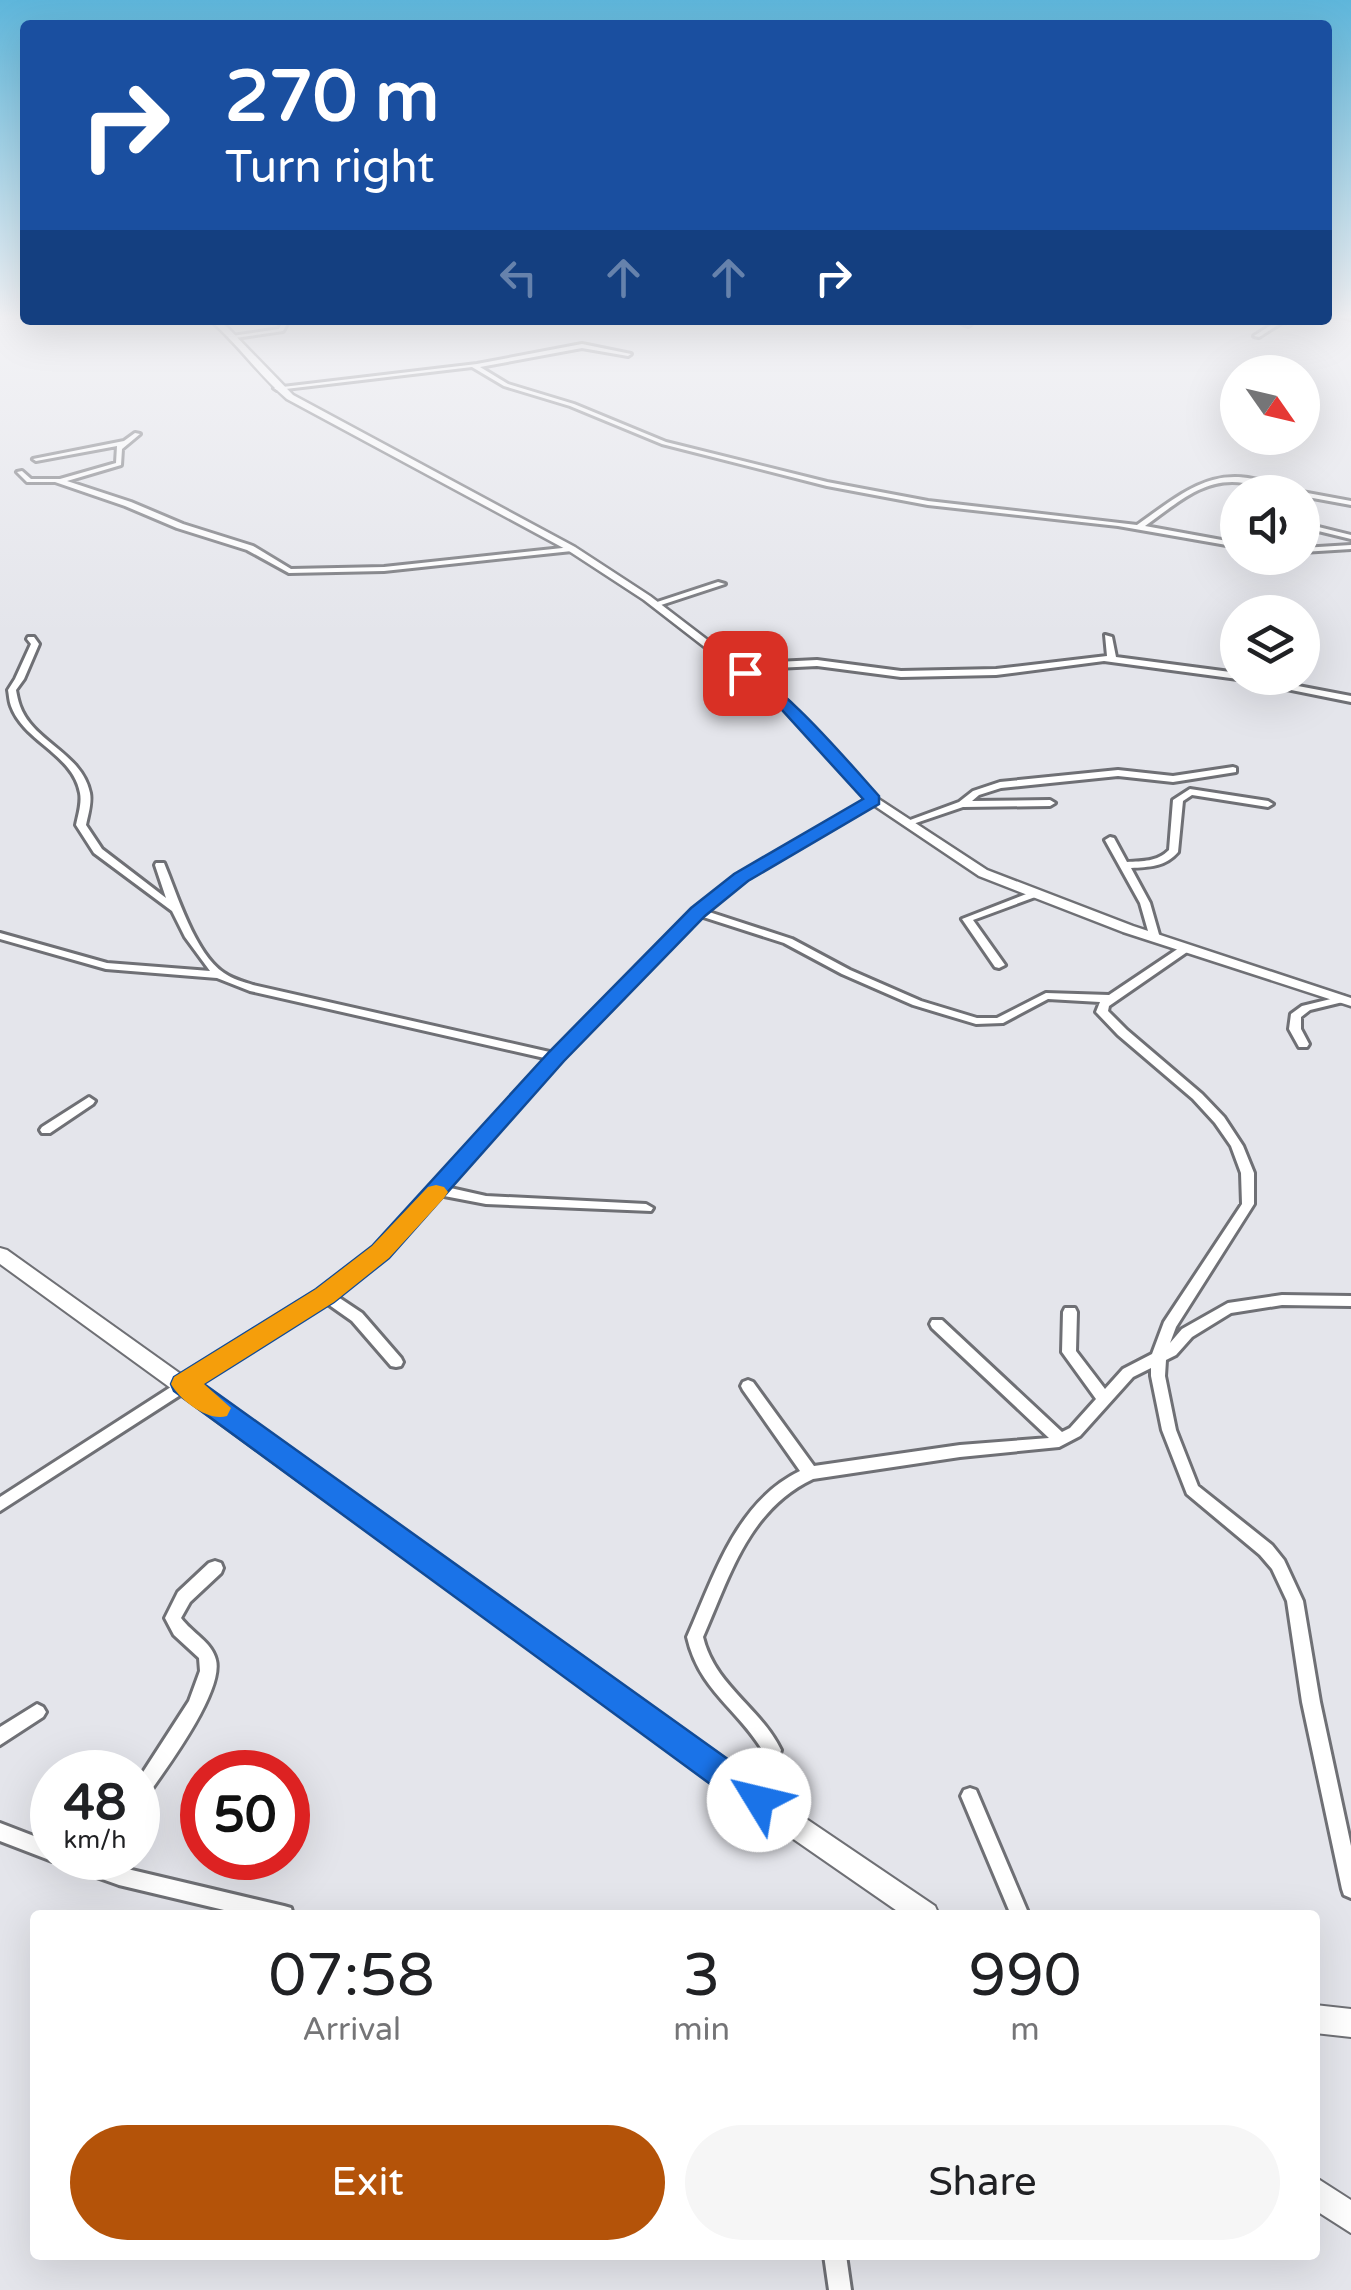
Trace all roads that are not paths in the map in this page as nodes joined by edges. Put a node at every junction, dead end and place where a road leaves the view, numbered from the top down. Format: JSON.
{"nodes":[{"id":1,"x":338,"y":421,"type":"edge"},
{"id":2,"x":610,"y":421,"type":"edge"},
{"id":3,"x":138,"y":434,"type":"dead end"},
{"id":4,"x":123,"y":443,"type":"junction"},
{"id":5,"x":36,"y":458,"type":"dead end"},
{"id":6,"x":20,"y":472,"type":"dead end"},
{"id":7,"x":1220,"y":478,"type":"edge"},
{"id":8,"x":60,"y":482,"type":"junction"},
{"id":9,"x":1320,"y":497,"type":"edge"},
{"id":10,"x":1351,"y":503,"type":"edge"},
{"id":11,"x":1139,"y":527,"type":"junction"},
{"id":12,"x":1320,"y":529,"type":"edge"},
{"id":13,"x":1351,"y":536,"type":"edge"},
{"id":14,"x":1220,"y":542,"type":"edge"},
{"id":15,"x":1351,"y":547,"type":"edge"},
{"id":16,"x":572,"y":548,"type":"junction"},
{"id":17,"x":1320,"y":548,"type":"edge"},
{"id":18,"x":721,"y":584,"type":"dead end"},
{"id":19,"x":655,"y":604,"type":"junction"},
{"id":20,"x":1108,"y":637,"type":"dead end"},
{"id":21,"x":31,"y":639,"type":"dead end"},
{"id":22,"x":1112,"y":659,"type":"junction"},
{"id":23,"x":876,"y":660,"type":"dead end"},
{"id":24,"x":855,"y":667,"type":"junction"},
{"id":25,"x":745,"y":673,"type":"junction"},
{"id":26,"x":1220,"y":674,"type":"edge"},
{"id":27,"x":1351,"y":684,"type":"edge"},
{"id":28,"x":1320,"y":692,"type":"edge"},
{"id":29,"x":1337,"y":695,"type":"junction"},
{"id":30,"x":1351,"y":699,"type":"edge"},
{"id":31,"x":1233,"y":770,"type":"dead end"},
{"id":32,"x":873,"y":800,"type":"junction"},
{"id":33,"x":1050,"y":803,"type":"dead end"},
{"id":34,"x":962,"y":804,"type":"junction"},
{"id":35,"x":1268,"y":804,"type":"dead end"},
{"id":36,"x":906,"y":823,"type":"junction"},
{"id":37,"x":1110,"y":840,"type":"dead end"},
{"id":38,"x":1124,"y":864,"type":"junction"},
{"id":39,"x":160,"y":865,"type":"dead end"},
{"id":40,"x":1034,"y":894,"type":"junction"},
{"id":41,"x":175,"y":909,"type":"junction"},
{"id":42,"x":698,"y":912,"type":"junction"},
{"id":43,"x":0,"y":936,"type":"edge"},
{"id":44,"x":1155,"y":938,"type":"junction"},
{"id":45,"x":1186,"y":948,"type":"junction"},
{"id":46,"x":999,"y":965,"type":"dead end"},
{"id":47,"x":219,"y":975,"type":"junction"},
{"id":48,"x":1112,"y":999,"type":"junction"},
{"id":49,"x":1347,"y":1000,"type":"edge"},
{"id":50,"x":1303,"y":1044,"type":"dead end"},
{"id":51,"x":556,"y":1057,"type":"junction"},
{"id":52,"x":89,"y":1100,"type":"dead end"},
{"id":53,"x":46,"y":1130,"type":"dead end"},
{"id":54,"x":438,"y":1190,"type":"junction"},
{"id":55,"x":646,"y":1208,"type":"dead end"},
{"id":56,"x":0,"y":1256,"type":"edge"},
{"id":57,"x":325,"y":1295,"type":"junction"},
{"id":58,"x":1351,"y":1301,"type":"edge"},
{"id":59,"x":1070,"y":1312,"type":"dead end"},
{"id":60,"x":937,"y":1324,"type":"dead end"},
{"id":61,"x":1159,"y":1354,"type":"junction"},
{"id":62,"x":396,"y":1362,"type":"dead end"},
{"id":63,"x":184,"y":1384,"type":"junction"},
{"id":64,"x":748,"y":1386,"type":"dead end"},
{"id":65,"x":1104,"y":1398,"type":"junction"},
{"id":66,"x":1061,"y":1440,"type":"junction"},
{"id":67,"x":810,"y":1473,"type":"junction"},
{"id":68,"x":0,"y":1505,"type":"edge"},
{"id":69,"x":215,"y":1568,"type":"dead end"},
{"id":70,"x":37,"y":1712,"type":"dead end"},
{"id":71,"x":0,"y":1737,"type":"edge"},
{"id":72,"x":160,"y":1762,"type":"edge"},
{"id":73,"x":970,"y":1796,"type":"dead end"},
{"id":74,"x":759,"y":1800,"type":"junction"},
{"id":75,"x":0,"y":1832,"type":"edge"},
{"id":76,"x":30,"y":1844,"type":"edge"},
{"id":77,"x":137,"y":1880,"type":"edge"},
{"id":78,"x":1351,"y":1889,"type":"edge"},
{"id":79,"x":263,"y":1910,"type":"edge"},
{"id":80,"x":919,"y":1910,"type":"edge"},
{"id":81,"x":1018,"y":1910,"type":"edge"},
{"id":82,"x":1320,"y":2019,"type":"edge"},
{"id":83,"x":1351,"y":2022,"type":"edge"},
{"id":84,"x":1320,"y":2196,"type":"edge"},
{"id":85,"x":1351,"y":2218,"type":"edge"},
{"id":86,"x":836,"y":2260,"type":"edge"},
{"id":87,"x":840,"y":2290,"type":"edge"}],
"edges":[{"from":1,"to":16,"type":"street"},
{"from":2,"to":11,"type":"street"},
{"from":3,"to":4,"type":"street"},
{"from":4,"to":5,"type":"street"},
{"from":4,"to":8,"type":"street"},
{"from":6,"to":8,"type":"street"},
{"from":7,"to":11,"type":"street"},
{"from":8,"to":16,"type":"street"},
{"from":9,"to":10,"type":"street"},
{"from":11,"to":14,"type":"street"},
{"from":12,"to":13,"type":"street"},
{"from":15,"to":17,"type":"street"},
{"from":16,"to":19,"type":"street"},
{"from":18,"to":19,"type":"street"},
{"from":19,"to":25,"type":"street"},
{"from":20,"to":22,"type":"street"},
{"from":21,"to":41,"type":"street"},
{"from":22,"to":24,"type":"street"},
{"from":22,"to":26,"type":"street"},
{"from":23,"to":24,"type":"street"},
{"from":24,"to":25,"type":"street"},
{"from":25,"to":32,"type":"street"},
{"from":27,"to":29,"type":"street"},
{"from":28,"to":29,"type":"street"},
{"from":29,"to":30,"type":"street"},
{"from":31,"to":34,"type":"street"},
{"from":32,"to":36,"type":"street"},
{"from":32,"to":42,"type":"street"},
{"from":33,"to":34,"type":"street"},
{"from":34,"to":36,"type":"street"},
{"from":35,"to":38,"type":"street"},
{"from":36,"to":40,"type":"street"},
{"from":37,"to":38,"type":"street"},
{"from":38,"to":44,"type":"street"},
{"from":39,"to":41,"type":"street"},
{"from":40,"to":44,"type":"street"},
{"from":40,"to":46,"type":"street"},
{"from":41,"to":47,"type":"street"},
{"from":42,"to":48,"type":"street"},
{"from":42,"to":51,"type":"street"},
{"from":43,"to":47,"type":"street"},
{"from":44,"to":45,"type":"street"},
{"from":45,"to":48,"type":"street"},
{"from":45,"to":49,"type":"street"},
{"from":47,"to":51,"type":"street"},
{"from":48,"to":61,"type":"street"},
{"from":49,"to":50,"type":"street"},
{"from":51,"to":54,"type":"street"},
{"from":52,"to":53,"type":"street"},
{"from":54,"to":55,"type":"street"},
{"from":54,"to":57,"type":"street"},
{"from":56,"to":63,"type":"main road"},
{"from":57,"to":62,"type":"street"},
{"from":57,"to":63,"type":"street"},
{"from":58,"to":61,"type":"street"},
{"from":59,"to":65,"type":"street"},
{"from":60,"to":66,"type":"street"},
{"from":61,"to":65,"type":"street"},
{"from":61,"to":78,"type":"street"},
{"from":63,"to":68,"type":"street"},
{"from":63,"to":74,"type":"main road"},
{"from":64,"to":67,"type":"street"},
{"from":65,"to":66,"type":"street"},
{"from":66,"to":67,"type":"street"},
{"from":67,"to":74,"type":"street"},
{"from":69,"to":72,"type":"street"},
{"from":70,"to":71,"type":"street"},
{"from":73,"to":81,"type":"street"},
{"from":74,"to":80,"type":"main road"},
{"from":75,"to":76,"type":"street"},
{"from":77,"to":79,"type":"street"},
{"from":82,"to":83,"type":"main road"},
{"from":84,"to":85,"type":"main road"},
{"from":86,"to":87,"type":"street"}]}
